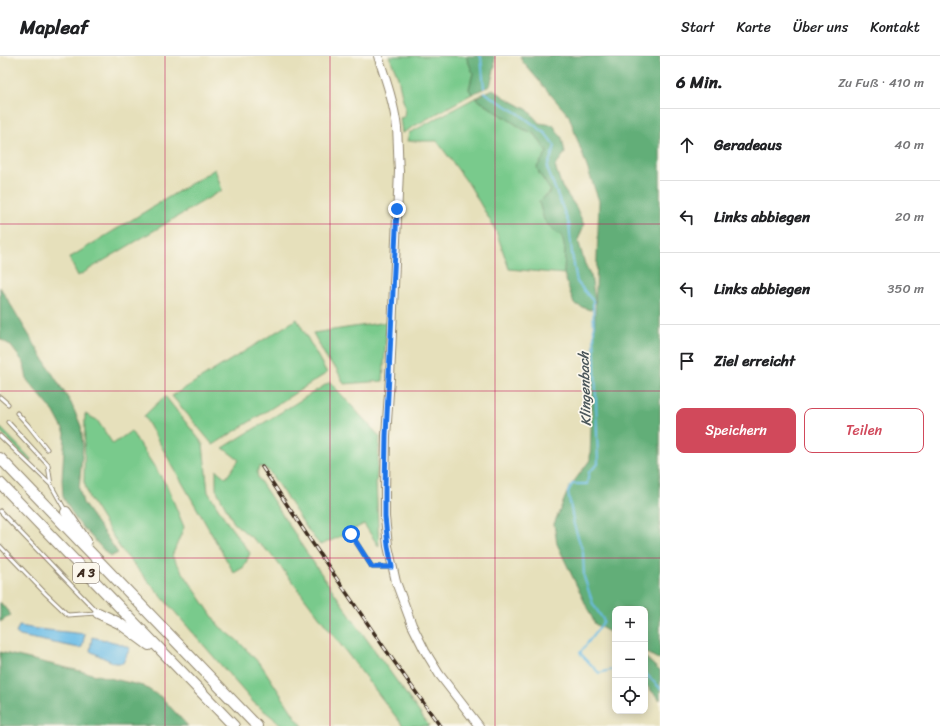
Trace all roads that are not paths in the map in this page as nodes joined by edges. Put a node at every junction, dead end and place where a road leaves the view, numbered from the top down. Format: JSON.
{"nodes":[{"id":1,"x":378,"y":56,"type":"edge"},
{"id":2,"x":0,"y":397,"type":"edge"},
{"id":3,"x":8,"y":404,"type":"dead end"},
{"id":4,"x":17,"y":414,"type":"dead end"},
{"id":5,"x":8,"y":422,"type":"dead end"},
{"id":6,"x":0,"y":436,"type":"edge"},
{"id":7,"x":47,"y":449,"type":"dead end"},
{"id":8,"x":0,"y":458,"type":"edge"},
{"id":9,"x":0,"y":483,"type":"edge"},
{"id":10,"x":51,"y":485,"type":"junction"},
{"id":11,"x":0,"y":511,"type":"edge"},
{"id":12,"x":66,"y":512,"type":"joint"},
{"id":13,"x":351,"y":534,"type":"dead end"},
{"id":14,"x":0,"y":546,"type":"edge"},
{"id":15,"x":104,"y":567,"type":"junction"},
{"id":16,"x":392,"y":567,"type":"junction"},
{"id":17,"x":98,"y":613,"type":"junction"},
{"id":18,"x":173,"y":662,"type":"junction"},
{"id":19,"x":234,"y":726,"type":"edge"},
{"id":20,"x":257,"y":726,"type":"edge"},
{"id":21,"x":479,"y":726,"type":"edge"}],
"edges":[{"from":1,"to":16,"type":"main road"},
{"from":2,"to":3,"type":"lane"},
{"from":4,"to":7,"type":"lane"},
{"from":5,"to":10,"type":"lane"},
{"from":6,"to":10,"type":"lane"},
{"from":8,"to":15,"type":"highway","number":"A 3"},
{"from":9,"to":18,"type":"highway","number":"A 3"},
{"from":10,"to":12,"type":"lane"},
{"from":11,"to":17,"type":"lane"},
{"from":12,"to":15,"type":"highway"},
{"from":13,"to":16,"type":"lane"},
{"from":14,"to":17,"type":"lane"},
{"from":15,"to":20,"type":"highway","number":"A 3"},
{"from":16,"to":21,"type":"main road"},
{"from":17,"to":18,"type":"highway"},
{"from":18,"to":19,"type":"highway","number":"A 3"}]}
